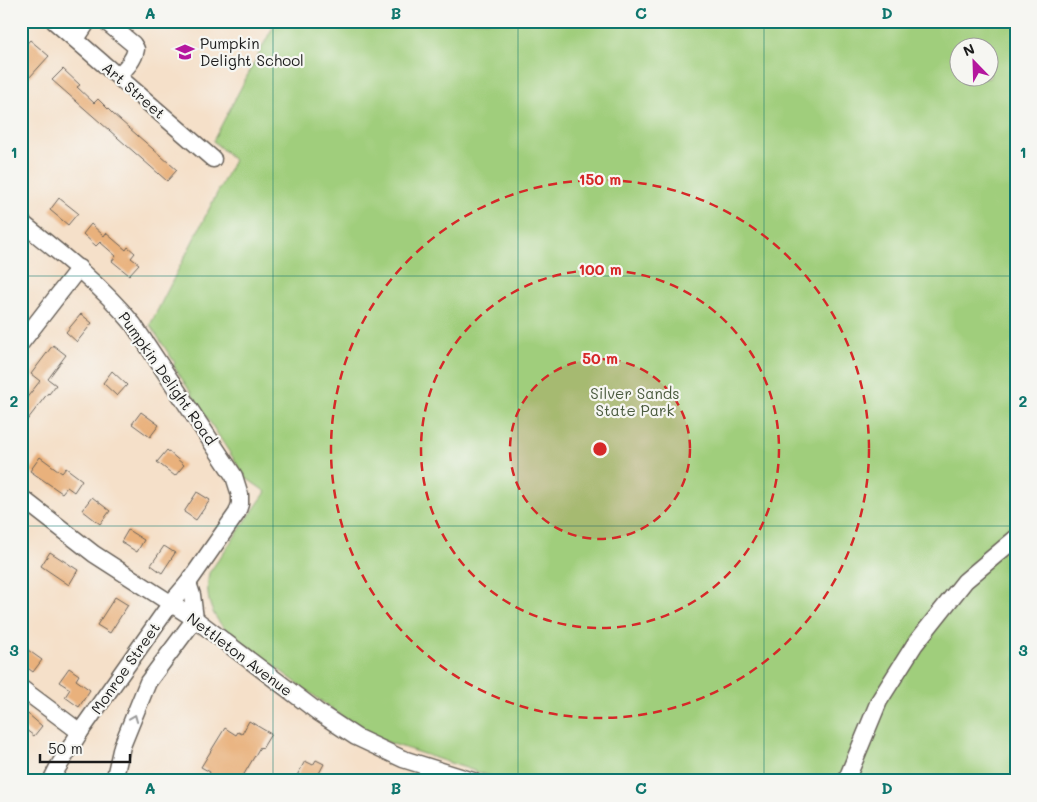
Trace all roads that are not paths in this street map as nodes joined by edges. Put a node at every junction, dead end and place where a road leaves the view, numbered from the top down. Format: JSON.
{"nodes":[{"id":1,"x":54,"y":21,"type":"edge"},
{"id":2,"x":88,"y":21,"type":"edge"},
{"id":3,"x":105,"y":21,"type":"edge"},
{"id":4,"x":76,"y":39,"type":"junction"},
{"id":5,"x":118,"y":76,"type":"junction"},
{"id":6,"x":213,"y":159,"type":"dead end"},
{"id":7,"x":21,"y":222,"type":"edge"},
{"id":8,"x":79,"y":268,"type":"junction"},
{"id":9,"x":21,"y":343,"type":"edge"},
{"id":10,"x":22,"y":498,"type":"edge"},
{"id":11,"x":237,"y":513,"type":"joint"},
{"id":12,"x":1016,"y":538,"type":"edge"},
{"id":13,"x":188,"y":583,"type":"junction"},
{"id":14,"x":171,"y":602,"type":"junction"},
{"id":15,"x":195,"y":619,"type":"junction"},
{"id":16,"x":21,"y":688,"type":"edge"},
{"id":17,"x":80,"y":732,"type":"junction"},
{"id":18,"x":51,"y":781,"type":"edge"},
{"id":19,"x":114,"y":781,"type":"edge"},
{"id":20,"x":473,"y":781,"type":"edge"},
{"id":21,"x":846,"y":781,"type":"edge"}],
"edges":[{"from":1,"to":4,"type":"street","name":"Art Street"},
{"from":2,"to":4,"type":"street"},
{"from":3,"to":5,"type":"street"},
{"from":4,"to":5,"type":"street","name":"Art Street"},
{"from":5,"to":6,"type":"street","name":"Art Street"},
{"from":7,"to":8,"type":"street","name":"Pumpkin Delight Road"},
{"from":8,"to":9,"type":"street"},
{"from":8,"to":11,"type":"street","name":"Pumpkin Delight Road"},
{"from":10,"to":14,"type":"street","name":"Nettleton Avenue"},
{"from":11,"to":13,"type":"street","name":"Monroe Street"},
{"from":12,"to":21,"type":"street"},
{"from":13,"to":14,"type":"street","name":"Monroe Street"},
{"from":13,"to":15,"type":"street"},
{"from":14,"to":15,"type":"street","name":"Nettleton Avenue"},
{"from":14,"to":17,"type":"street","name":"Monroe Street"},
{"from":19,"to":15,"type":"street","name":"Monroe Street","one_way":true},
{"from":15,"to":20,"type":"street","name":"Nettleton Avenue"},
{"from":16,"to":17,"type":"street"},
{"from":17,"to":18,"type":"street","name":"Monroe Street"}]}
